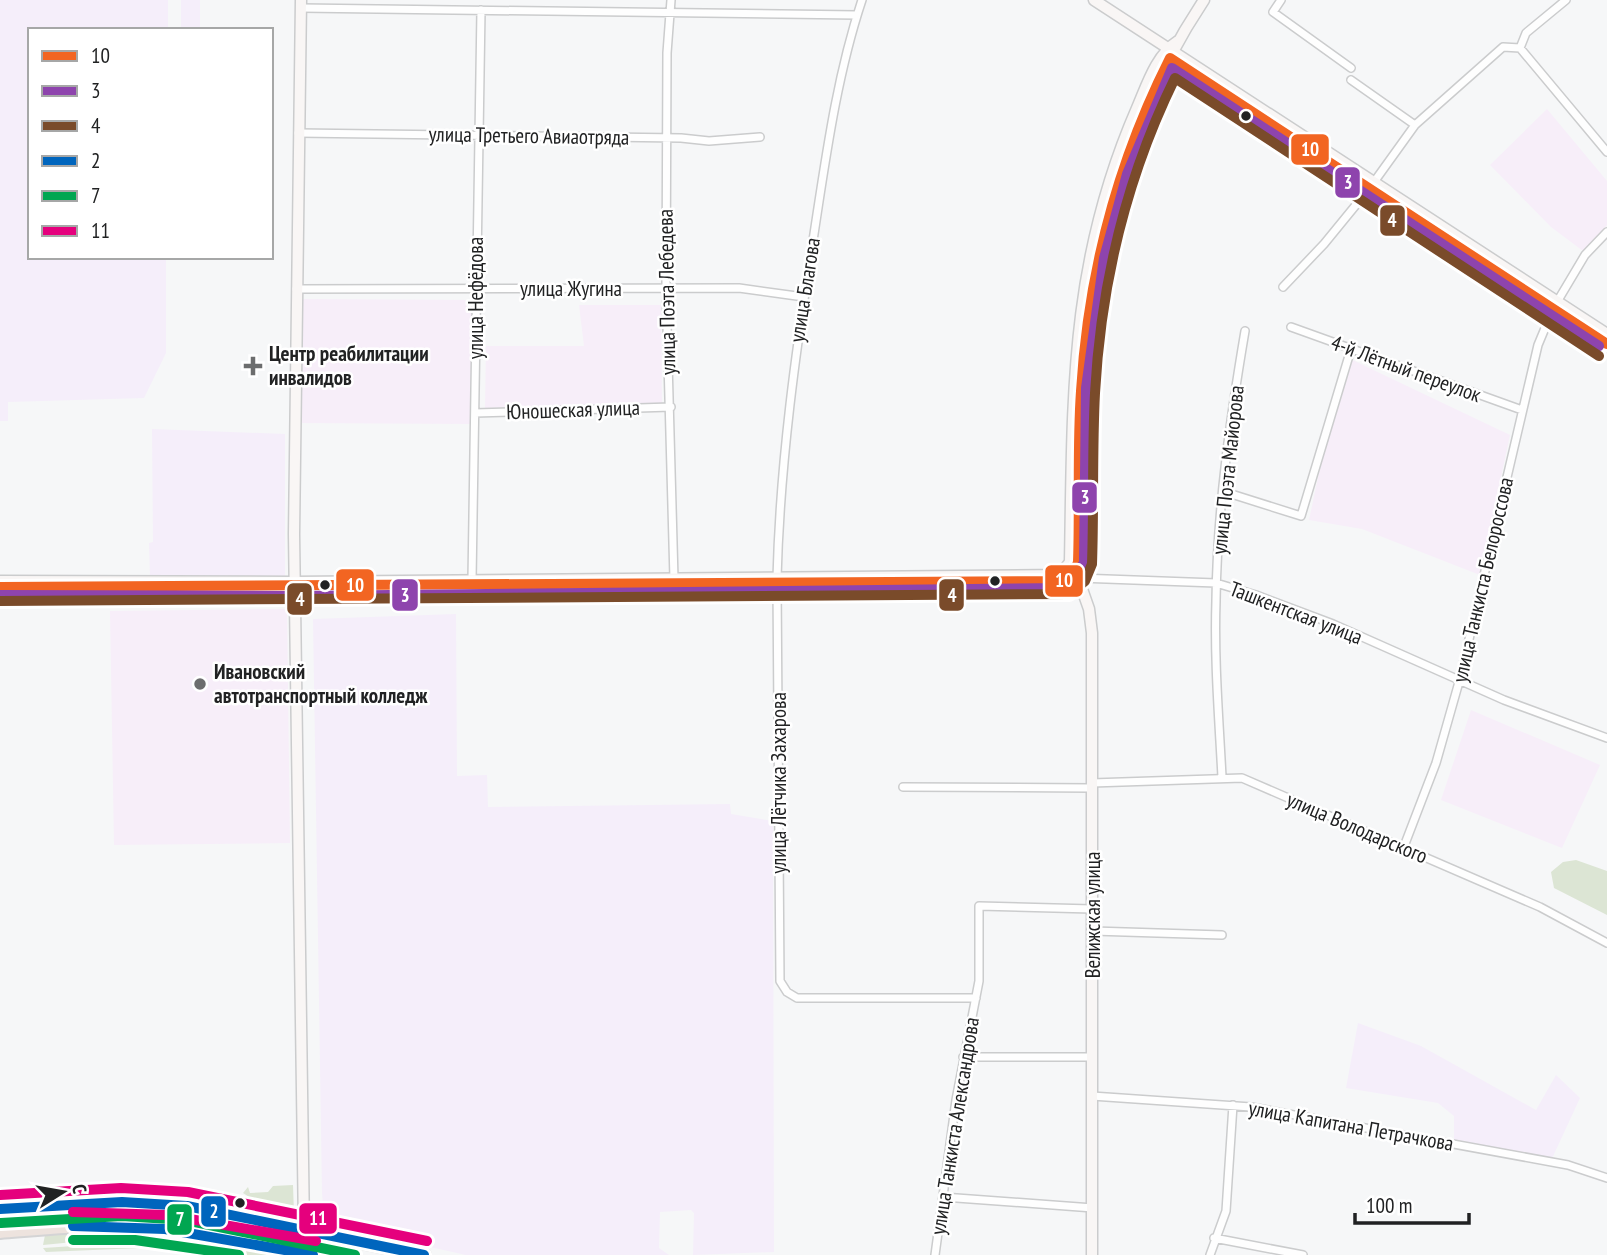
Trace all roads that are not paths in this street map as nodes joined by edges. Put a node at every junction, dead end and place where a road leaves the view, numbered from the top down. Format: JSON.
{"nodes":[{"id":1,"x":671,"y":0,"type":"edge"},
{"id":2,"x":862,"y":0,"type":"edge"},
{"id":3,"x":1094,"y":0,"type":"edge"},
{"id":4,"x":1204,"y":0,"type":"edge"},
{"id":5,"x":1281,"y":0,"type":"edge"},
{"id":6,"x":1566,"y":0,"type":"edge"},
{"id":7,"x":301,"y":4,"type":"edge"},
{"id":8,"x":481,"y":10,"type":"junction"},
{"id":9,"x":669,"y":13,"type":"junction"},
{"id":10,"x":857,"y":15,"type":"junction"},
{"id":11,"x":1520,"y":48,"type":"junction"},
{"id":12,"x":1169,"y":53,"type":"junction"},
{"id":13,"x":1351,"y":68,"type":"dead end"},
{"id":14,"x":1351,"y":80,"type":"dead end"},
{"id":15,"x":1415,"y":125,"type":"junction"},
{"id":16,"x":298,"y":133,"type":"junction"},
{"id":17,"x":477,"y":136,"type":"junction"},
{"id":18,"x":760,"y":137,"type":"dead end"},
{"id":19,"x":666,"y":138,"type":"junction"},
{"id":20,"x":1607,"y":152,"type":"edge"},
{"id":21,"x":1371,"y":186,"type":"junction"},
{"id":22,"x":1607,"y":232,"type":"edge"},
{"id":23,"x":1283,"y":287,"type":"dead end"},
{"id":24,"x":296,"y":289,"type":"junction"},
{"id":25,"x":477,"y":289,"type":"junction"},
{"id":26,"x":666,"y":289,"type":"junction"},
{"id":27,"x":804,"y":296,"type":"junction"},
{"id":28,"x":1555,"y":305,"type":"junction"},
{"id":29,"x":1291,"y":327,"type":"dead end"},
{"id":30,"x":1245,"y":331,"type":"dead end"},
{"id":31,"x":1607,"y":334,"type":"edge"},
{"id":32,"x":1607,"y":344,"type":"edge"},
{"id":33,"x":1351,"y":349,"type":"junction"},
{"id":34,"x":671,"y":407,"type":"junction"},
{"id":35,"x":1522,"y":410,"type":"junction"},
{"id":36,"x":475,"y":413,"type":"junction"},
{"id":37,"x":1225,"y":492,"type":"junction"},
{"id":38,"x":1076,"y":568,"type":"junction"},
{"id":39,"x":1059,"y":579,"type":"junction"},
{"id":40,"x":0,"y":580,"type":"edge"},
{"id":41,"x":777,"y":581,"type":"junction"},
{"id":42,"x":674,"y":582,"type":"junction"},
{"id":43,"x":472,"y":583,"type":"junction"},
{"id":44,"x":1216,"y":583,"type":"junction"},
{"id":45,"x":294,"y":584,"type":"junction"},
{"id":46,"x":0,"y":587,"type":"edge"},
{"id":47,"x":1459,"y":682,"type":"junction"},
{"id":48,"x":1607,"y":738,"type":"edge"},
{"id":49,"x":1222,"y":777,"type":"junction"},
{"id":50,"x":1092,"y":786,"type":"junction"},
{"id":51,"x":903,"y":787,"type":"dead end"},
{"id":52,"x":1404,"y":849,"type":"junction"},
{"id":53,"x":1093,"y":909,"type":"junction"},
{"id":54,"x":1093,"y":931,"type":"junction"},
{"id":55,"x":1222,"y":935,"type":"dead end"},
{"id":56,"x":1607,"y":943,"type":"edge"},
{"id":57,"x":780,"y":981,"type":"joint"},
{"id":58,"x":976,"y":998,"type":"junction"},
{"id":59,"x":963,"y":1057,"type":"junction"},
{"id":60,"x":1093,"y":1057,"type":"junction"},
{"id":61,"x":1093,"y":1096,"type":"junction"},
{"id":62,"x":1233,"y":1105,"type":"junction"},
{"id":63,"x":1607,"y":1178,"type":"edge"},
{"id":64,"x":943,"y":1197,"type":"junction"},
{"id":65,"x":1093,"y":1208,"type":"junction"},
{"id":66,"x":0,"y":1209,"type":"edge"},
{"id":67,"x":304,"y":1230,"type":"junction"},
{"id":68,"x":0,"y":1231,"type":"edge"},
{"id":69,"x":1214,"y":1238,"type":"junction"},
{"id":70,"x":304,"y":1254,"type":"edge"},
{"id":71,"x":424,"y":1255,"type":"edge"},
{"id":72,"x":935,"y":1255,"type":"edge"},
{"id":73,"x":1093,"y":1255,"type":"edge"},
{"id":74,"x":1210,"y":1255,"type":"edge"},
{"id":75,"x":1303,"y":1255,"type":"edge"}],
"edges":[{"from":1,"to":9,"type":"street","name":"улица Поэта Лебедева"},
{"from":2,"to":10,"type":"street","name":"улица Благова"},
{"from":3,"to":12,"type":"main road"},
{"from":4,"to":12,"type":"main road"},
{"from":5,"to":13,"type":"street"},
{"from":6,"to":11,"type":"street"},
{"from":7,"to":8,"type":"street"},
{"from":7,"to":16,"type":"main road"},
{"from":8,"to":9,"type":"street"},
{"from":8,"to":17,"type":"street","name":"улица Нефёдова"},
{"from":9,"to":10,"type":"street"},
{"from":9,"to":19,"type":"street","name":"улица Поэта Лебедева"},
{"from":10,"to":27,"type":"street","name":"улица Благова"},
{"from":11,"to":15,"type":"street"},
{"from":11,"to":20,"type":"street"},
{"from":12,"to":21,"type":"main road"},
{"from":12,"to":38,"type":"main road","name":"Велижская улица"},
{"from":14,"to":15,"type":"street"},
{"from":15,"to":21,"type":"street"},
{"from":16,"to":17,"type":"street","name":"улица Третьего Авиаотряда"},
{"from":16,"to":24,"type":"main road"},
{"from":17,"to":19,"type":"street","name":"улица Третьего Авиаотряда"},
{"from":17,"to":25,"type":"street","name":"улица Нефёдова"},
{"from":18,"to":19,"type":"street","name":"улица Третьего Авиаотряда"},
{"from":19,"to":26,"type":"street","name":"улица Поэта Лебедева"},
{"from":21,"to":23,"type":"street"},
{"from":21,"to":28,"type":"main road"},
{"from":22,"to":28,"type":"street","name":"улица Танкиста Белороссова"},
{"from":24,"to":25,"type":"street","name":"улица Жугина"},
{"from":24,"to":45,"type":"main road"},
{"from":25,"to":26,"type":"street","name":"улица Жугина"},
{"from":25,"to":36,"type":"street","name":"улица Нефёдова"},
{"from":26,"to":27,"type":"street","name":"улица Жугина"},
{"from":26,"to":34,"type":"street","name":"улица Поэта Лебедева"},
{"from":27,"to":41,"type":"street","name":"улица Благова"},
{"from":28,"to":31,"type":"main road"},
{"from":28,"to":32,"type":"main road"},
{"from":28,"to":35,"type":"street","name":"улица Танкиста Белороссова"},
{"from":29,"to":33,"type":"street","name":"4-й Лётный переулок"},
{"from":30,"to":37,"type":"street","name":"улица Поэта Майорова"},
{"from":33,"to":35,"type":"street","name":"4-й Лётный переулок"},
{"from":33,"to":37,"type":"street"},
{"from":34,"to":36,"type":"street","name":"Юношеская улица"},
{"from":34,"to":42,"type":"street","name":"улица Поэта Лебедева"},
{"from":35,"to":47,"type":"street","name":"улица Танкиста Белороссова"},
{"from":36,"to":43,"type":"street","name":"улица Нефёдова"},
{"from":37,"to":44,"type":"street","name":"улица Поэта Майорова"},
{"from":38,"to":39,"type":"main road","name":"Ташкентская улица"},
{"from":38,"to":39,"type":"main road"},
{"from":38,"to":44,"type":"street","name":"Ташкентская улица"},
{"from":38,"to":50,"type":"main road","name":"Велижская улица"},
{"from":39,"to":41,"type":"main road","name":"Ташкентская улица"},
{"from":40,"to":45,"type":"main road","name":"Ташкентская улица"},
{"from":41,"to":42,"type":"main road","name":"Ташкентская улица"},
{"from":41,"to":57,"type":"street","name":"улица Лётчика Захарова"},
{"from":42,"to":43,"type":"main road","name":"Ташкентская улица"},
{"from":43,"to":45,"type":"main road","name":"Ташкентская улица"},
{"from":44,"to":47,"type":"street","name":"Ташкентская улица"},
{"from":44,"to":49,"type":"street","name":"улица Поэта Майорова"},
{"from":45,"to":46,"type":"main road","name":"Ташкентская улица"},
{"from":45,"to":67,"type":"main road"},
{"from":47,"to":48,"type":"street","name":"Ташкентская улица"},
{"from":47,"to":52,"type":"street","name":"улица Танкиста Белороссова"},
{"from":49,"to":50,"type":"street","name":"улица Володарского"},
{"from":49,"to":52,"type":"street","name":"улица Володарского"},
{"from":50,"to":51,"type":"street","name":"улица Володарского"},
{"from":50,"to":53,"type":"main road","name":"Велижская улица"},
{"from":52,"to":56,"type":"street","name":"улица Володарского"},
{"from":53,"to":54,"type":"main road","name":"Велижская улица"},
{"from":53,"to":58,"type":"street","name":"улица Танкиста Александрова"},
{"from":54,"to":55,"type":"street"},
{"from":54,"to":60,"type":"main road","name":"Велижская улица"},
{"from":57,"to":58,"type":"street","name":"улица Танкиста Александрова"},
{"from":58,"to":59,"type":"street","name":"улица Танкиста Александрова"},
{"from":59,"to":60,"type":"street"},
{"from":59,"to":64,"type":"street","name":"улица Танкиста Александрова"},
{"from":60,"to":61,"type":"main road","name":"Велижская улица"},
{"from":61,"to":62,"type":"street","name":"улица Капитана Петрачкова"},
{"from":61,"to":65,"type":"main road","name":"Велижская улица"},
{"from":62,"to":63,"type":"street","name":"улица Капитана Петрачкова"},
{"from":62,"to":69,"type":"street"},
{"from":64,"to":65,"type":"street"},
{"from":64,"to":72,"type":"street","name":"улица Танкиста Александрова"},
{"from":65,"to":73,"type":"main road","name":"Велижская улица"},
{"from":66,"to":67,"type":"highway"},
{"from":67,"to":70,"type":"street"},
{"from":67,"to":71,"type":"highway"},
{"from":68,"to":70,"type":"highway"},
{"from":69,"to":74,"type":"street"},
{"from":69,"to":75,"type":"street"}]}
